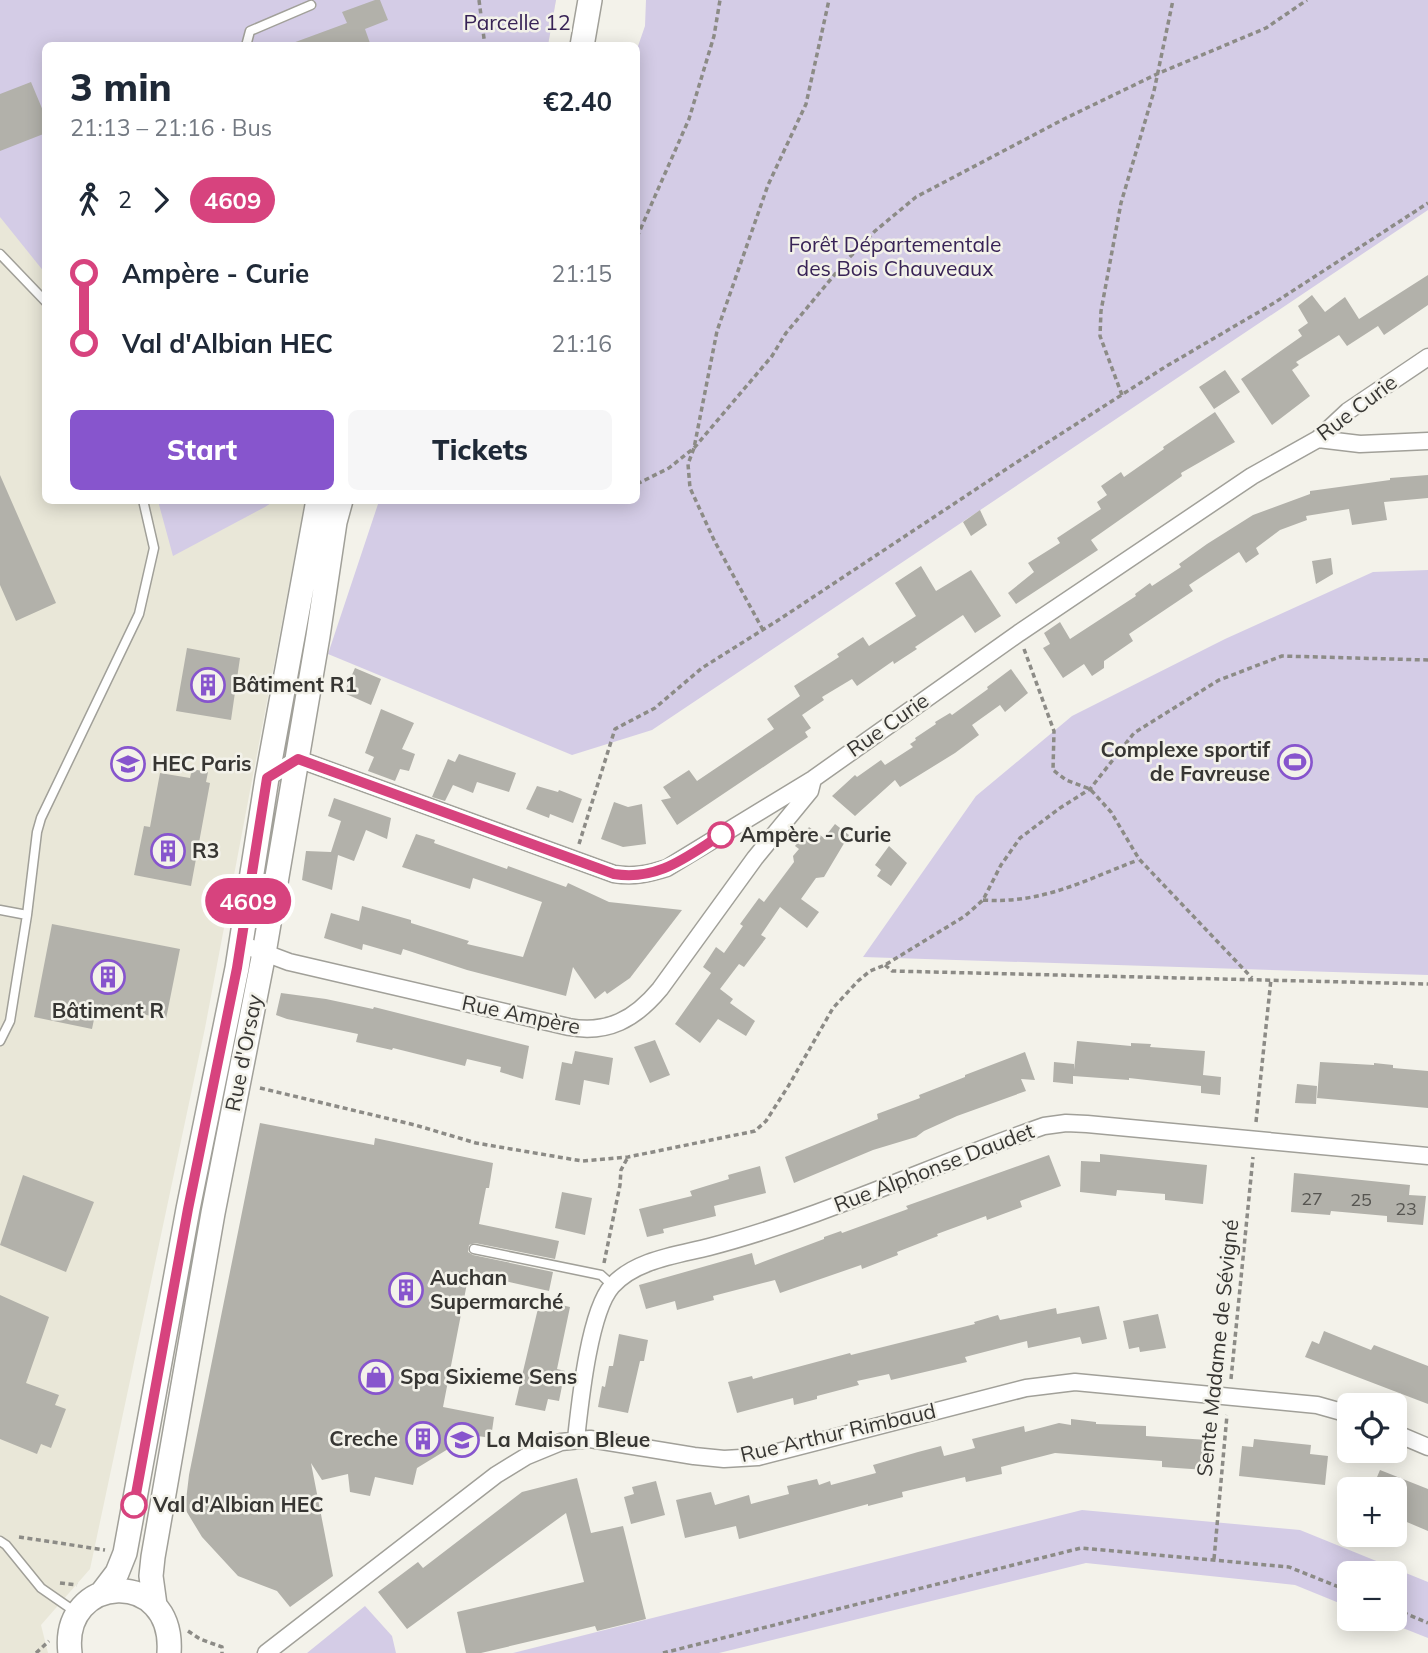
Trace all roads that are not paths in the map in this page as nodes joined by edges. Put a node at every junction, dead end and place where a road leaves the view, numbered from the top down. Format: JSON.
{"nodes":[{"id":1,"x":590,"y":0,"type":"edge"},
{"id":2,"x":311,"y":5,"type":"dead end"},
{"id":3,"x":247,"y":42,"type":"edge"},
{"id":4,"x":583,"y":42,"type":"edge"},
{"id":5,"x":0,"y":254,"type":"edge"},
{"id":6,"x":42,"y":298,"type":"edge"},
{"id":7,"x":1428,"y":357,"type":"edge"},
{"id":8,"x":1318,"y":439,"type":"junction"},
{"id":9,"x":1428,"y":441,"type":"edge"},
{"id":10,"x":144,"y":504,"type":"edge"},
{"id":11,"x":317,"y":504,"type":"edge"},
{"id":12,"x":340,"y":504,"type":"edge"},
{"id":13,"x":298,"y":759,"type":"junction"},
{"id":14,"x":267,"y":778,"type":"junction"},
{"id":15,"x":813,"y":779,"type":"junction"},
{"id":16,"x":0,"y":910,"type":"edge"},
{"id":17,"x":27,"y":915,"type":"junction"},
{"id":18,"x":241,"y":944,"type":"junction"},
{"id":19,"x":264,"y":953,"type":"junction"},
{"id":20,"x":0,"y":1041,"type":"edge"},
{"id":21,"x":1428,"y":1156,"type":"edge"},
{"id":22,"x":474,"y":1249,"type":"dead end"},
{"id":23,"x":618,"y":1281,"type":"junction"},
{"id":24,"x":1337,"y":1411,"type":"edge"},
{"id":25,"x":1407,"y":1438,"type":"edge"},
{"id":26,"x":576,"y":1439,"type":"junction"},
{"id":27,"x":1428,"y":1447,"type":"edge"},
{"id":28,"x":3,"y":1543,"type":"edge"},
{"id":29,"x":101,"y":1594,"type":"junction"},
{"id":30,"x":155,"y":1605,"type":"junction"},
{"id":31,"x":77,"y":1614,"type":"junction"},
{"id":32,"x":70,"y":1653,"type":"edge"},
{"id":33,"x":169,"y":1653,"type":"edge"},
{"id":34,"x":266,"y":1653,"type":"edge"}],
"edges":[{"from":1,"to":4,"type":"main road"},
{"from":2,"to":3,"type":"lane"},
{"from":5,"to":6,"type":"lane"},
{"from":7,"to":8,"type":"street","name":"Rue Curie"},
{"from":8,"to":9,"type":"street"},
{"from":8,"to":15,"type":"street","name":"Rue Curie"},
{"from":10,"to":17,"type":"lane"},
{"from":11,"to":14,"type":"main road","name":"Rue d'Orsay"},
{"from":12,"to":13,"type":"main road","name":"Rue d'Orsay"},
{"from":13,"to":14,"type":"street"},
{"from":13,"to":15,"type":"street","name":"Rue Curie"},
{"from":13,"to":19,"type":"main road","name":"Rue d'Orsay"},
{"from":14,"to":18,"type":"main road","name":"Rue d'Orsay"},
{"from":15,"to":19,"type":"street","name":"Rue Ampère"},
{"from":16,"to":17,"type":"lane"},
{"from":17,"to":20,"type":"lane"},
{"from":18,"to":19,"type":"street","name":"Rue Ampère"},
{"from":18,"to":29,"type":"main road","name":"Rue d'Orsay"},
{"from":19,"to":30,"type":"main road","name":"Rue d'Orsay"},
{"from":21,"to":23,"type":"street","name":"Rue Alphonse Daudet"},
{"from":22,"to":23,"type":"lane"},
{"from":23,"to":26,"type":"street"},
{"from":24,"to":26,"type":"street","name":"Rue Arthur Rimbaud"},
{"from":25,"to":27,"type":"street"},
{"from":26,"to":34,"type":"street","name":"Rue Arthur Rimbaud"},
{"from":28,"to":31,"type":"lane"},
{"from":29,"to":30,"type":"main road"},
{"from":29,"to":31,"type":"main road","name":"Rue d'Orsay"},
{"from":30,"to":33,"type":"main road","name":"Rue d'Orsay"},
{"from":31,"to":32,"type":"main road"}]}
